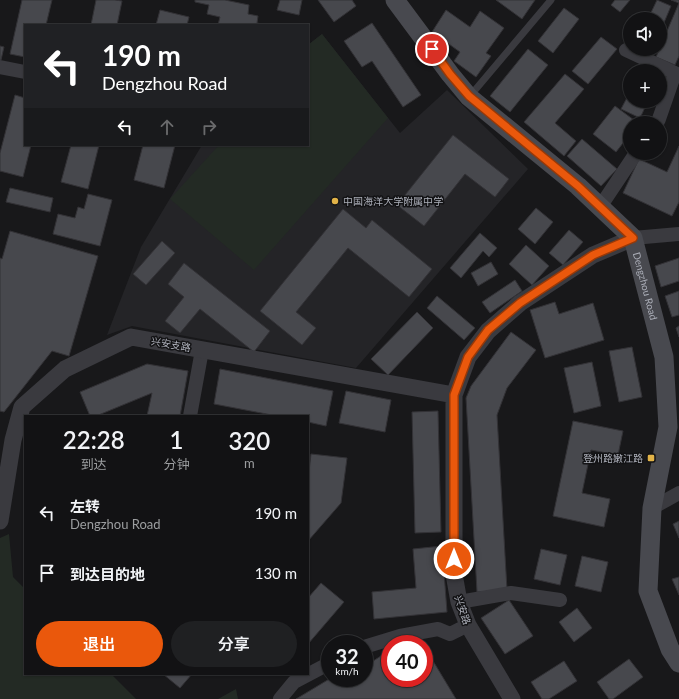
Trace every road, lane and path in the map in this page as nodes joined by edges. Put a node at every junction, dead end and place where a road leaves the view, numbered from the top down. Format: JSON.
{"nodes":[{"id":1,"x":395,"y":0,"type":"edge"},
{"id":2,"x":551,"y":0,"type":"edge"},
{"id":3,"x":639,"y":56,"type":"edge"},
{"id":4,"x":0,"y":66,"type":"edge"},
{"id":5,"x":24,"y":72,"type":"edge"},
{"id":6,"x":469,"y":96,"type":"junction"},
{"id":7,"x":660,"y":116,"type":"edge"},
{"id":8,"x":631,"y":160,"type":"edge"},
{"id":9,"x":600,"y":207,"type":"junction"},
{"id":10,"x":679,"y":234,"type":"edge"},
{"id":11,"x":633,"y":238,"type":"junction"},
{"id":12,"x":202,"y":350,"type":"junction"},
{"id":13,"x":454,"y":395,"type":"junction"},
{"id":14,"x":190,"y":415,"type":"edge"},
{"id":15,"x":7,"y":440,"type":"edge"},
{"id":16,"x":679,"y":493,"type":"edge"},
{"id":17,"x":652,"y":508,"type":"junction"},
{"id":18,"x":0,"y":521,"type":"edge"},
{"id":19,"x":560,"y":600,"type":"dead end"},
{"id":20,"x":459,"y":602,"type":"junction"},
{"id":21,"x":468,"y":625,"type":"junction"},
{"id":22,"x":373,"y":644,"type":"edge"},
{"id":23,"x":679,"y":663,"type":"edge"},
{"id":24,"x":321,"y":668,"type":"edge"},
{"id":25,"x":309,"y":674,"type":"edge"},
{"id":26,"x":307,"y":675,"type":"edge"},
{"id":27,"x":280,"y":699,"type":"edge"},
{"id":28,"x":512,"y":699,"type":"edge"}],
"edges":[{"from":1,"to":6,"type":"main road","name":"Dengzhou Road"},
{"from":2,"to":6,"type":"lane"},
{"from":3,"to":7,"type":"street"},
{"from":4,"to":5,"type":"street"},
{"from":6,"to":9,"type":"main road","name":"Dengzhou Road"},
{"from":8,"to":9,"type":"street"},
{"from":9,"to":11,"type":"main road","name":"Dengzhou Road"},
{"from":10,"to":11,"type":"street"},
{"from":11,"to":13,"type":"street","name":"兴安路"},
{"from":11,"to":17,"type":"main road","name":"Dengzhou Road"},
{"from":12,"to":13,"type":"street","name":"兴安支路"},
{"from":12,"to":14,"type":"street"},
{"from":12,"to":15,"type":"street","name":"兴安支路"},
{"from":13,"to":20,"type":"street","name":"兴安路"},
{"from":15,"to":18,"type":"street","name":"兴安支路"},
{"from":16,"to":17,"type":"street"},
{"from":17,"to":23,"type":"main road","name":"Dengzhou Road"},
{"from":19,"to":20,"type":"street"},
{"from":20,"to":21,"type":"street","name":"兴安路"},
{"from":21,"to":22,"type":"street"},
{"from":21,"to":28,"type":"street","name":"兴安路"},
{"from":24,"to":25,"type":"street"},
{"from":26,"to":27,"type":"street"}]}
